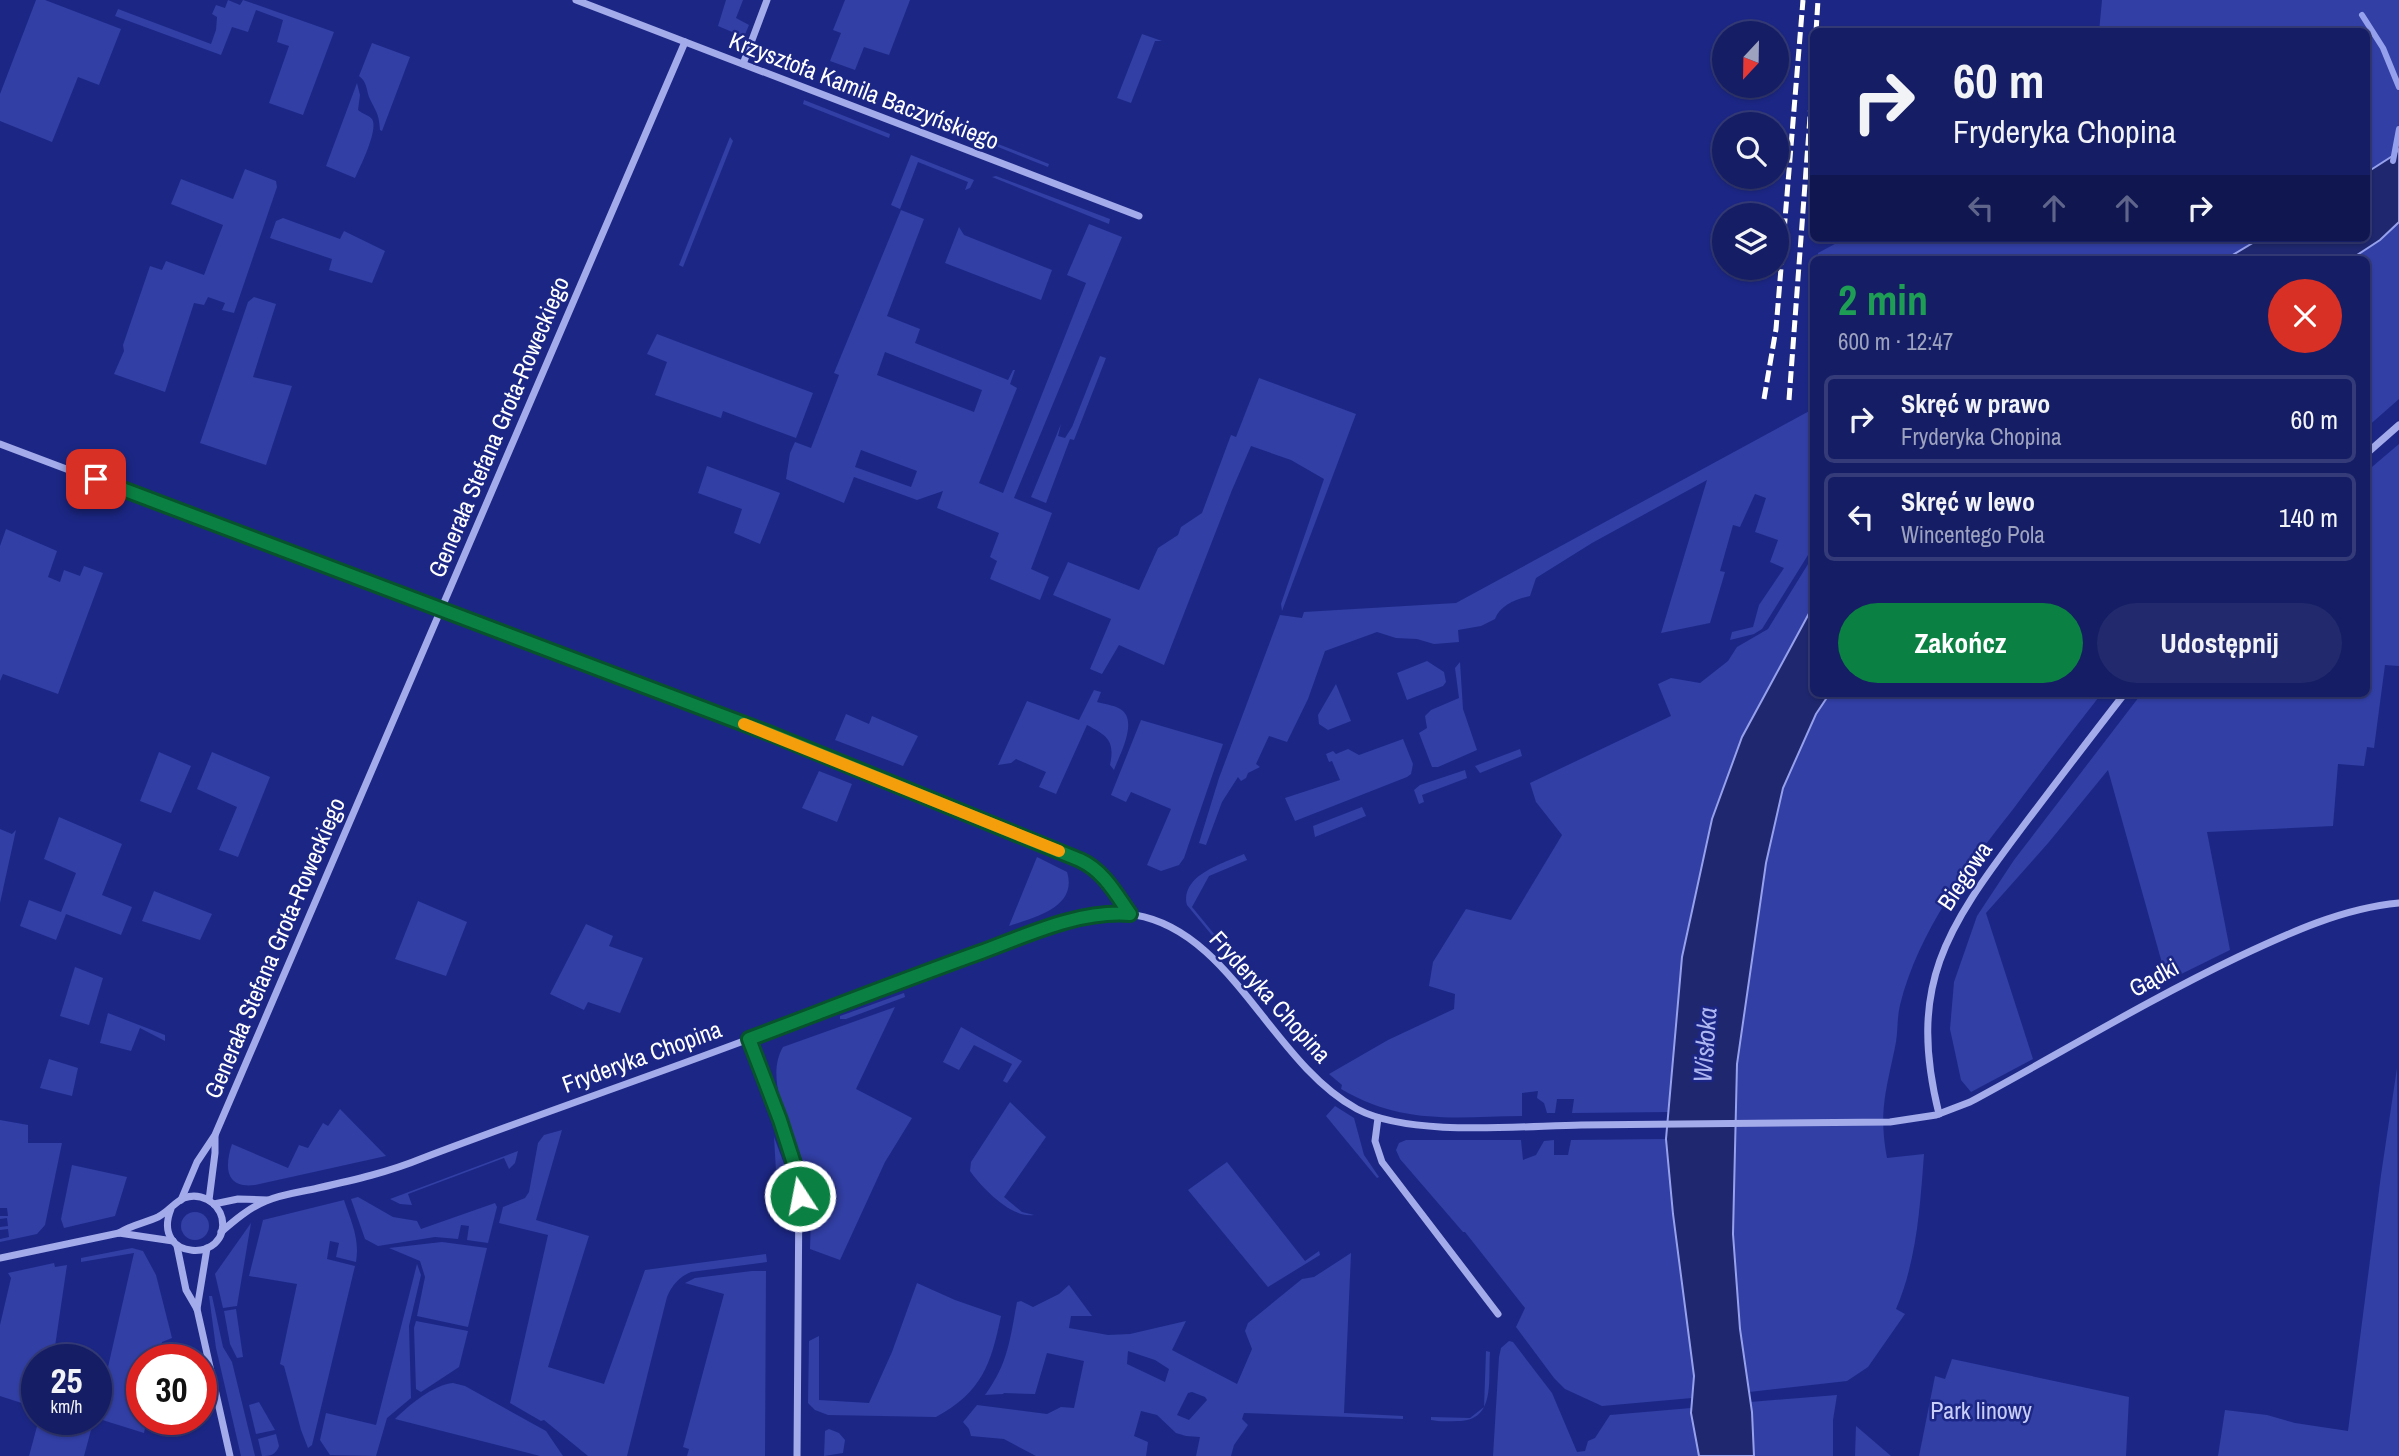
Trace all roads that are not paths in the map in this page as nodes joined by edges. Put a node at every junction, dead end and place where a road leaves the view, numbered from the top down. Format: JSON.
{"nodes":[{"id":1,"x":576,"y":0,"type":"edge"},
{"id":2,"x":766,"y":0,"type":"edge"},
{"id":3,"x":685,"y":43,"type":"junction"},
{"id":4,"x":743,"y":64,"type":"junction"},
{"id":5,"x":1139,"y":216,"type":"dead end"},
{"id":6,"x":2399,"y":425,"type":"edge"},
{"id":7,"x":0,"y":444,"type":"edge"},
{"id":8,"x":2370,"y":450,"type":"edge"},
{"id":9,"x":442,"y":610,"type":"junction"},
{"id":10,"x":2122,"y":697,"type":"edge"},
{"id":11,"x":2399,"y":903,"type":"edge"},
{"id":12,"x":1130,"y":914,"type":"junction"},
{"id":13,"x":749,"y":1039,"type":"junction"},
{"id":14,"x":1939,"y":1114,"type":"junction"},
{"id":15,"x":1378,"y":1118,"type":"junction"},
{"id":16,"x":1521,"y":1126,"type":"joint"},
{"id":17,"x":215,"y":1135,"type":"junction"},
{"id":18,"x":181,"y":1200,"type":"junction"},
{"id":19,"x":267,"y":1200,"type":"junction"},
{"id":20,"x":211,"y":1202,"type":"junction"},
{"id":21,"x":171,"y":1209,"type":"junction"},
{"id":22,"x":221,"y":1232,"type":"junction"},
{"id":23,"x":119,"y":1233,"type":"junction"},
{"id":24,"x":175,"y":1244,"type":"junction"},
{"id":25,"x":207,"y":1248,"type":"junction"},
{"id":26,"x":0,"y":1258,"type":"edge"},
{"id":27,"x":197,"y":1309,"type":"junction"},
{"id":28,"x":1498,"y":1314,"type":"dead end"},
{"id":29,"x":230,"y":1456,"type":"edge"},
{"id":30,"x":797,"y":1456,"type":"edge"}],
"edges":[{"from":1,"to":3,"type":"street","name":"Krzysztofa Kamila Baczyńskiego"},
{"from":2,"to":4,"type":"street"},
{"from":3,"to":4,"type":"street","name":"Krzysztofa Kamila Baczyńskiego"},
{"from":3,"to":9,"type":"street","name":"Generała Stefana Grota-Roweckiego"},
{"from":4,"to":5,"type":"street","name":"Krzysztofa Kamila Baczyńskiego"},
{"from":6,"to":8,"type":"street"},
{"from":7,"to":9,"type":"street"},
{"from":9,"to":12,"type":"street"},
{"from":9,"to":17,"type":"street","name":"Generała Stefana Grota-Roweckiego"},
{"from":10,"to":14,"type":"street","name":"Biegowa"},
{"from":11,"to":14,"type":"street","name":"Gądki"},
{"from":12,"to":13,"type":"street","name":"Fryderyka Chopina"},
{"from":12,"to":15,"type":"street","name":"Fryderyka Chopina"},
{"from":13,"to":19,"type":"street","name":"Fryderyka Chopina"},
{"from":13,"to":30,"type":"street"},
{"from":14,"to":16,"type":"street","name":"Gądki"},
{"from":15,"to":16,"type":"street","name":"Fryderyka Chopina"},
{"from":15,"to":28,"type":"street"},
{"from":17,"to":18,"type":"street"},
{"from":17,"to":20,"type":"street"},
{"from":18,"to":20,"type":"street"},
{"from":18,"to":21,"type":"street"},
{"from":19,"to":20,"type":"street"},
{"from":19,"to":22,"type":"street"},
{"from":20,"to":22,"type":"street"},
{"from":21,"to":23,"type":"street"},
{"from":21,"to":24,"type":"street"},
{"from":22,"to":25,"type":"street"},
{"from":23,"to":24,"type":"street"},
{"from":23,"to":26,"type":"street"},
{"from":24,"to":25,"type":"street"},
{"from":24,"to":27,"type":"street"},
{"from":25,"to":27,"type":"street"},
{"from":27,"to":29,"type":"street"}]}
